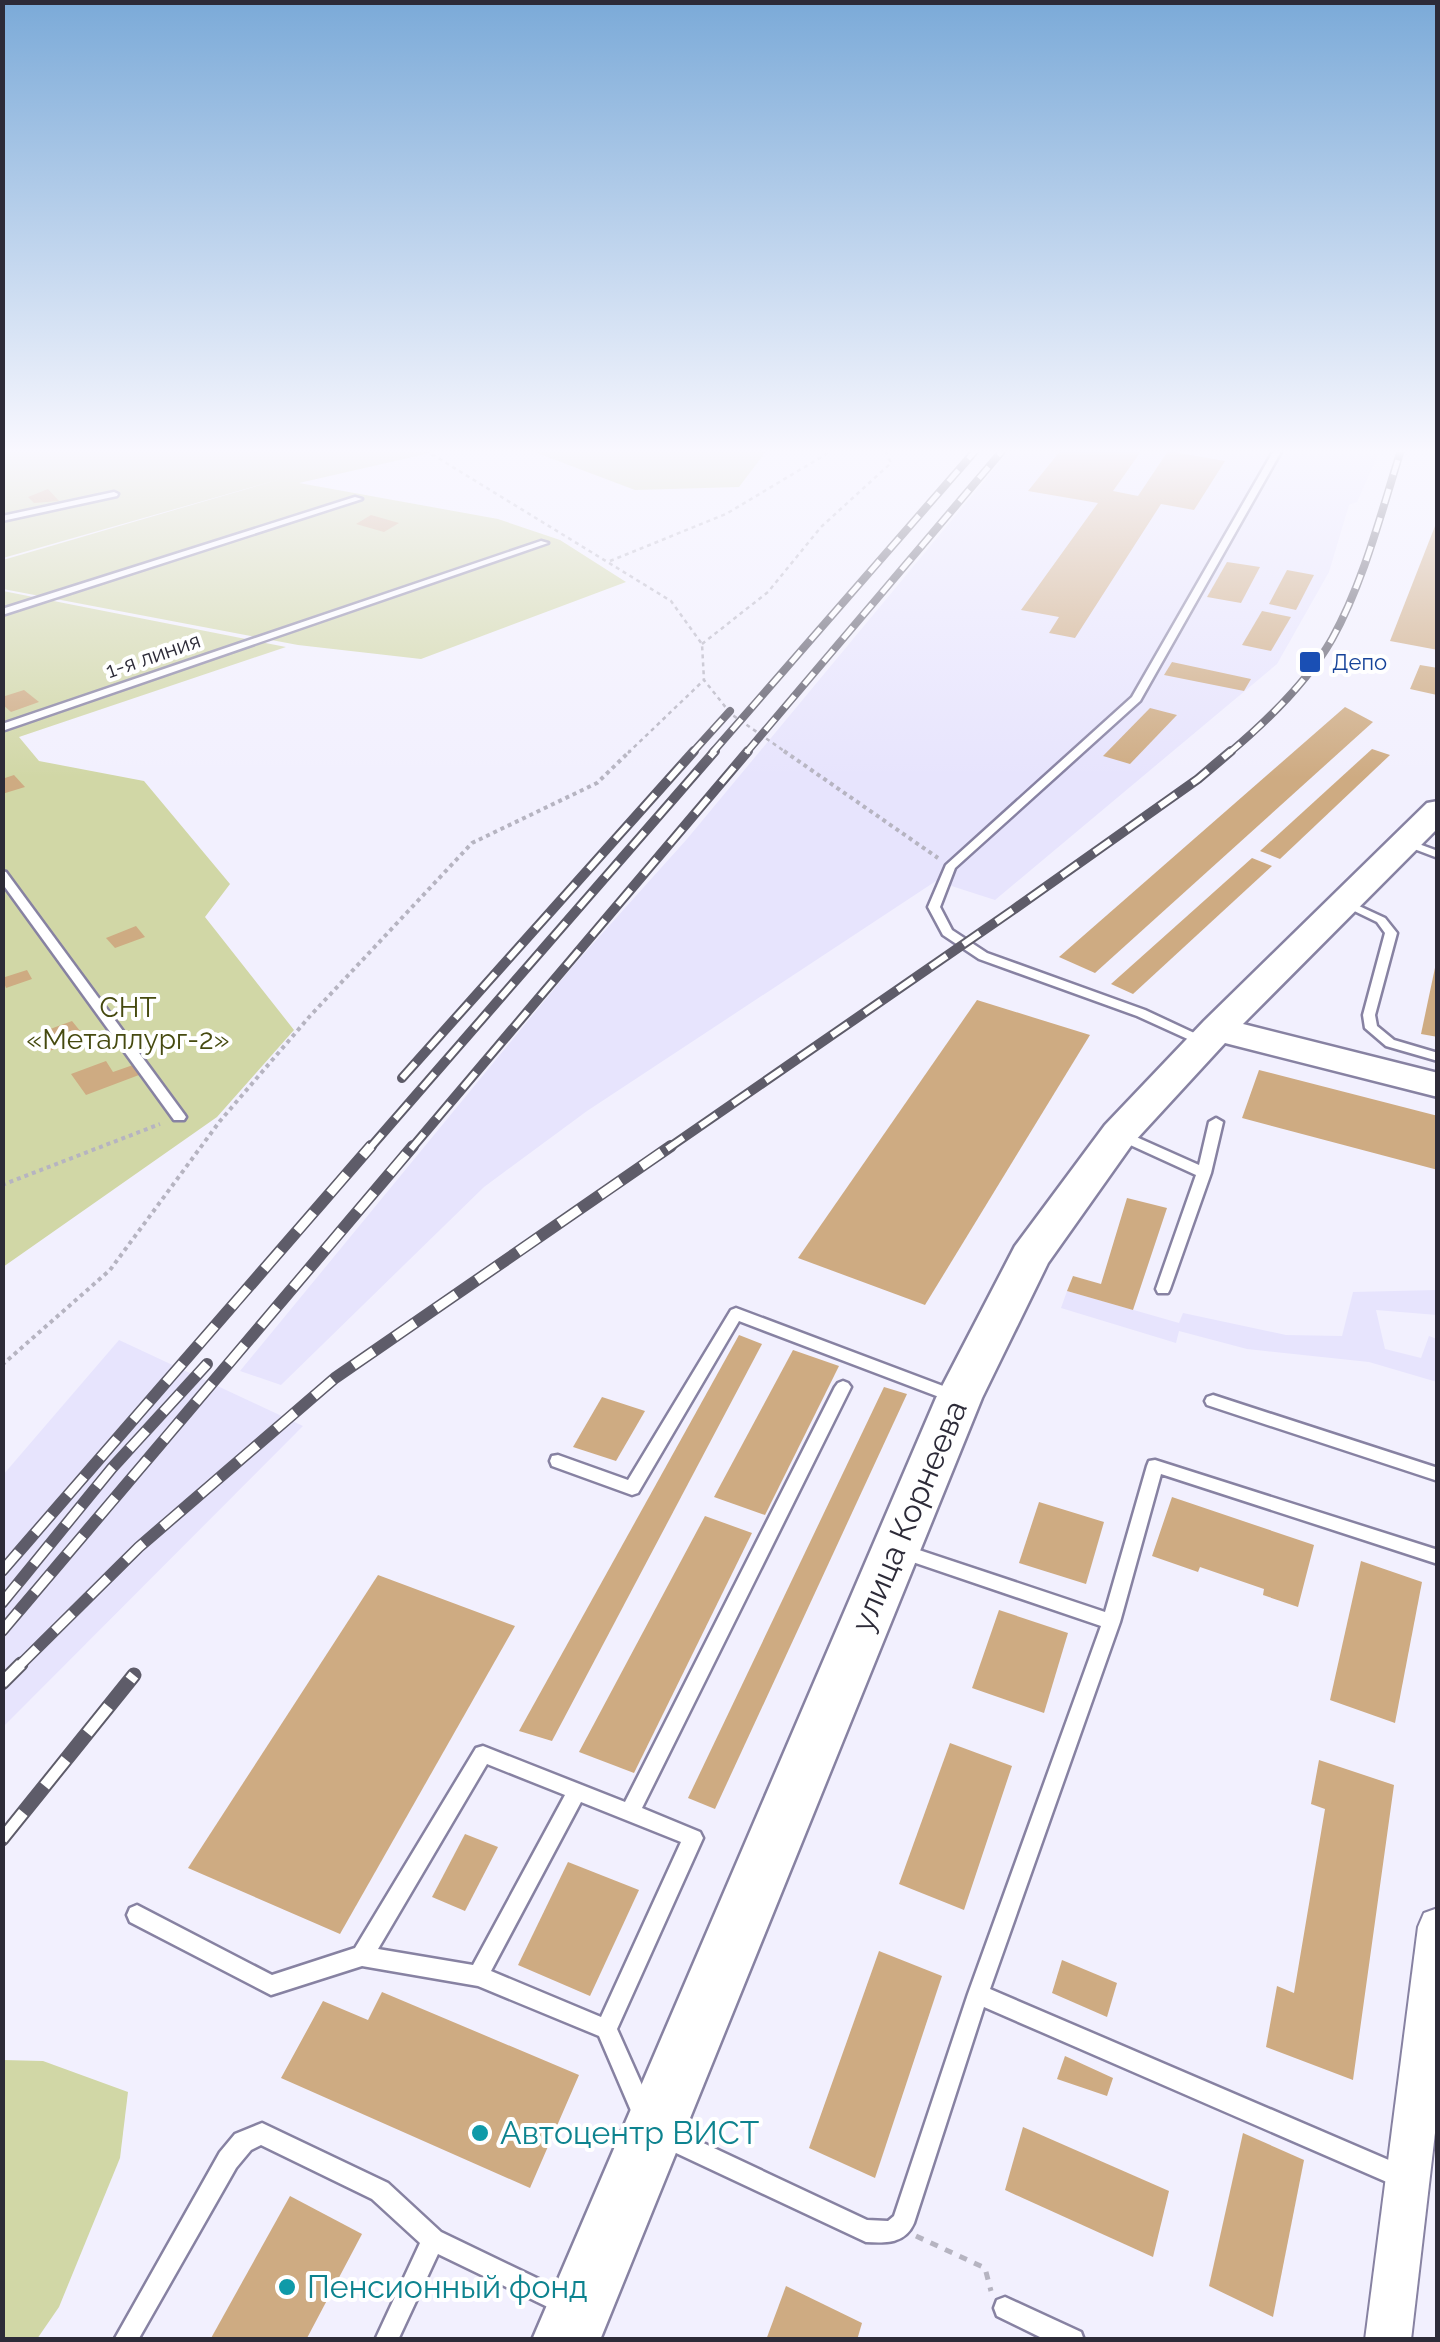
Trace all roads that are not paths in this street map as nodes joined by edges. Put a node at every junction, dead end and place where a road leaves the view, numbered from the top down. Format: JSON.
{"nodes":[{"id":1,"x":167,"y":559,"type":"edge"},
{"id":2,"x":496,"y":559,"type":"edge"},
{"id":3,"x":1216,"y":559,"type":"edge"},
{"id":4,"x":2,"y":612,"type":"edge"},
{"id":5,"x":2,"y":728,"type":"edge"},
{"id":6,"x":1438,"y":810,"type":"edge"},
{"id":7,"x":1405,"y":842,"type":"junction"},
{"id":8,"x":1438,"y":855,"type":"edge"},
{"id":9,"x":2,"y":874,"type":"edge"},
{"id":10,"x":1346,"y":903,"type":"junction"},
{"id":11,"x":1210,"y":1036,"type":"junction"},
{"id":12,"x":1438,"y":1057,"type":"edge"},
{"id":13,"x":1438,"y":1086,"type":"edge"},
{"id":14,"x":179,"y":1117,"type":"road end"},
{"id":15,"x":1216,"y":1122,"type":"dead end"},
{"id":16,"x":1120,"y":1134,"type":"junction"},
{"id":17,"x":1204,"y":1173,"type":"junction"},
{"id":18,"x":1163,"y":1288,"type":"dead end"},
{"id":19,"x":843,"y":1388,"type":"dead end"},
{"id":20,"x":959,"y":1398,"type":"junction"},
{"id":21,"x":1214,"y":1401,"type":"dead end"},
{"id":22,"x":558,"y":1461,"type":"dead end"},
{"id":23,"x":1438,"y":1475,"type":"edge"},
{"id":24,"x":895,"y":1549,"type":"junction"},
{"id":25,"x":1438,"y":1557,"type":"edge"},
{"id":26,"x":1111,"y":1622,"type":"junction"},
{"id":27,"x":577,"y":1791,"type":"junction"},
{"id":28,"x":630,"y":1812,"type":"junction"},
{"id":29,"x":137,"y":1916,"type":"dead end"},
{"id":30,"x":1438,"y":1927,"type":"edge"},
{"id":31,"x":362,"y":1956,"type":"junction"},
{"id":32,"x":478,"y":1976,"type":"junction"},
{"id":33,"x":978,"y":1994,"type":"junction"},
{"id":34,"x":606,"y":2029,"type":"junction"},
{"id":35,"x":651,"y":2130,"type":"junction"},
{"id":36,"x":1405,"y":2178,"type":"junction"},
{"id":37,"x":434,"y":2240,"type":"junction"},
{"id":38,"x":1005,"y":2308,"type":"road end"},
{"id":39,"x":572,"y":2325,"type":"edge"},
{"id":40,"x":125,"y":2340,"type":"edge"},
{"id":41,"x":386,"y":2340,"type":"edge"},
{"id":42,"x":1073,"y":2340,"type":"edge"},
{"id":43,"x":1388,"y":2340,"type":"edge"}],
"edges":[{"from":1,"to":4,"type":"lane"},
{"from":2,"to":5,"type":"lane","name":"1-я линия"},
{"from":3,"to":11,"type":"lane"},
{"from":6,"to":7,"type":"street","name":"улица Корнеева"},
{"from":7,"to":8,"type":"lane"},
{"from":7,"to":10,"type":"street","name":"улица Корнеева"},
{"from":9,"to":14,"type":"lane"},
{"from":10,"to":11,"type":"street","name":"улица Корнеева"},
{"from":10,"to":12,"type":"lane"},
{"from":11,"to":13,"type":"street"},
{"from":11,"to":16,"type":"street","name":"улица Корнеева"},
{"from":15,"to":17,"type":"lane"},
{"from":16,"to":17,"type":"lane"},
{"from":16,"to":20,"type":"street","name":"улица Корнеева"},
{"from":17,"to":18,"type":"lane"},
{"from":19,"to":28,"type":"lane"},
{"from":20,"to":22,"type":"lane"},
{"from":20,"to":24,"type":"street","name":"улица Корнеева"},
{"from":21,"to":23,"type":"lane"},
{"from":24,"to":26,"type":"lane"},
{"from":24,"to":35,"type":"street","name":"улица Корнеева"},
{"from":25,"to":26,"type":"lane"},
{"from":26,"to":33,"type":"lane"},
{"from":27,"to":28,"type":"lane"},
{"from":27,"to":31,"type":"lane"},
{"from":27,"to":32,"type":"lane"},
{"from":28,"to":34,"type":"lane"},
{"from":29,"to":31,"type":"lane"},
{"from":30,"to":36,"type":"street"},
{"from":31,"to":32,"type":"lane"},
{"from":32,"to":34,"type":"lane"},
{"from":33,"to":35,"type":"lane"},
{"from":33,"to":36,"type":"lane"},
{"from":34,"to":35,"type":"lane"},
{"from":35,"to":39,"type":"street","name":"улица Корнеева"},
{"from":36,"to":43,"type":"street"},
{"from":37,"to":39,"type":"lane"},
{"from":37,"to":40,"type":"lane"},
{"from":37,"to":41,"type":"lane"},
{"from":38,"to":42,"type":"lane"}]}
